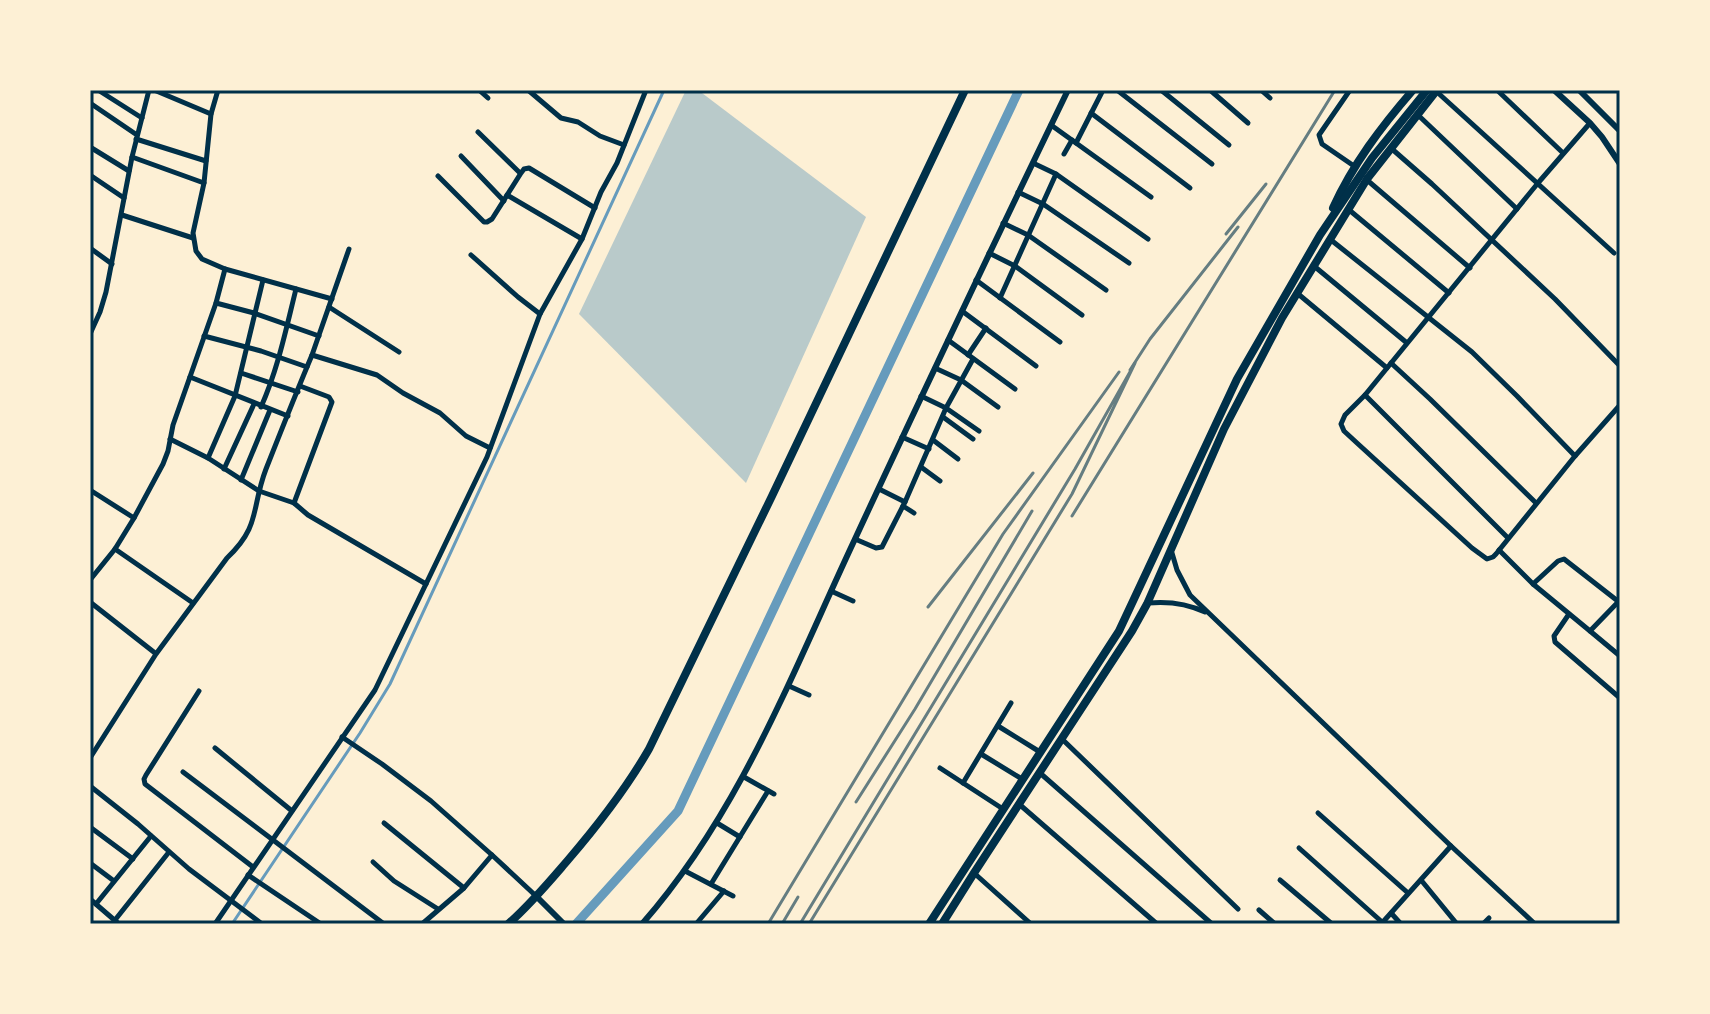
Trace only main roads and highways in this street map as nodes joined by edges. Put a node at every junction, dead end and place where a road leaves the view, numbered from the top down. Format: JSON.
{"nodes":[{"id":1,"x":965,"y":90,"type":"edge"},
{"id":2,"x":1413,"y":90,"type":"edge"},
{"id":3,"x":1427,"y":90,"type":"edge"},
{"id":4,"x":1436,"y":90,"type":"edge"},
{"id":5,"x":1325,"y":237,"type":"junction"},
{"id":6,"x":1318,"y":248,"type":"junction"},
{"id":7,"x":1135,"y":598,"type":"junction"},
{"id":8,"x":1147,"y":604,"type":"junction"},
{"id":9,"x":508,"y":924,"type":"edge"},
{"id":10,"x":929,"y":924,"type":"edge"},
{"id":11,"x":942,"y":924,"type":"edge"}],
"edges":[{"from":1,"to":9,"type":"main road"},
{"from":2,"to":5,"type":"main road"},
{"from":3,"to":5,"type":"main road"},
{"from":4,"to":5,"type":"main road"},
{"from":5,"to":6,"type":"main road"},
{"from":6,"to":7,"type":"main road"},
{"from":6,"to":8,"type":"main road"},
{"from":7,"to":8,"type":"main road"},
{"from":7,"to":10,"type":"main road"},
{"from":8,"to":11,"type":"main road"}]}
